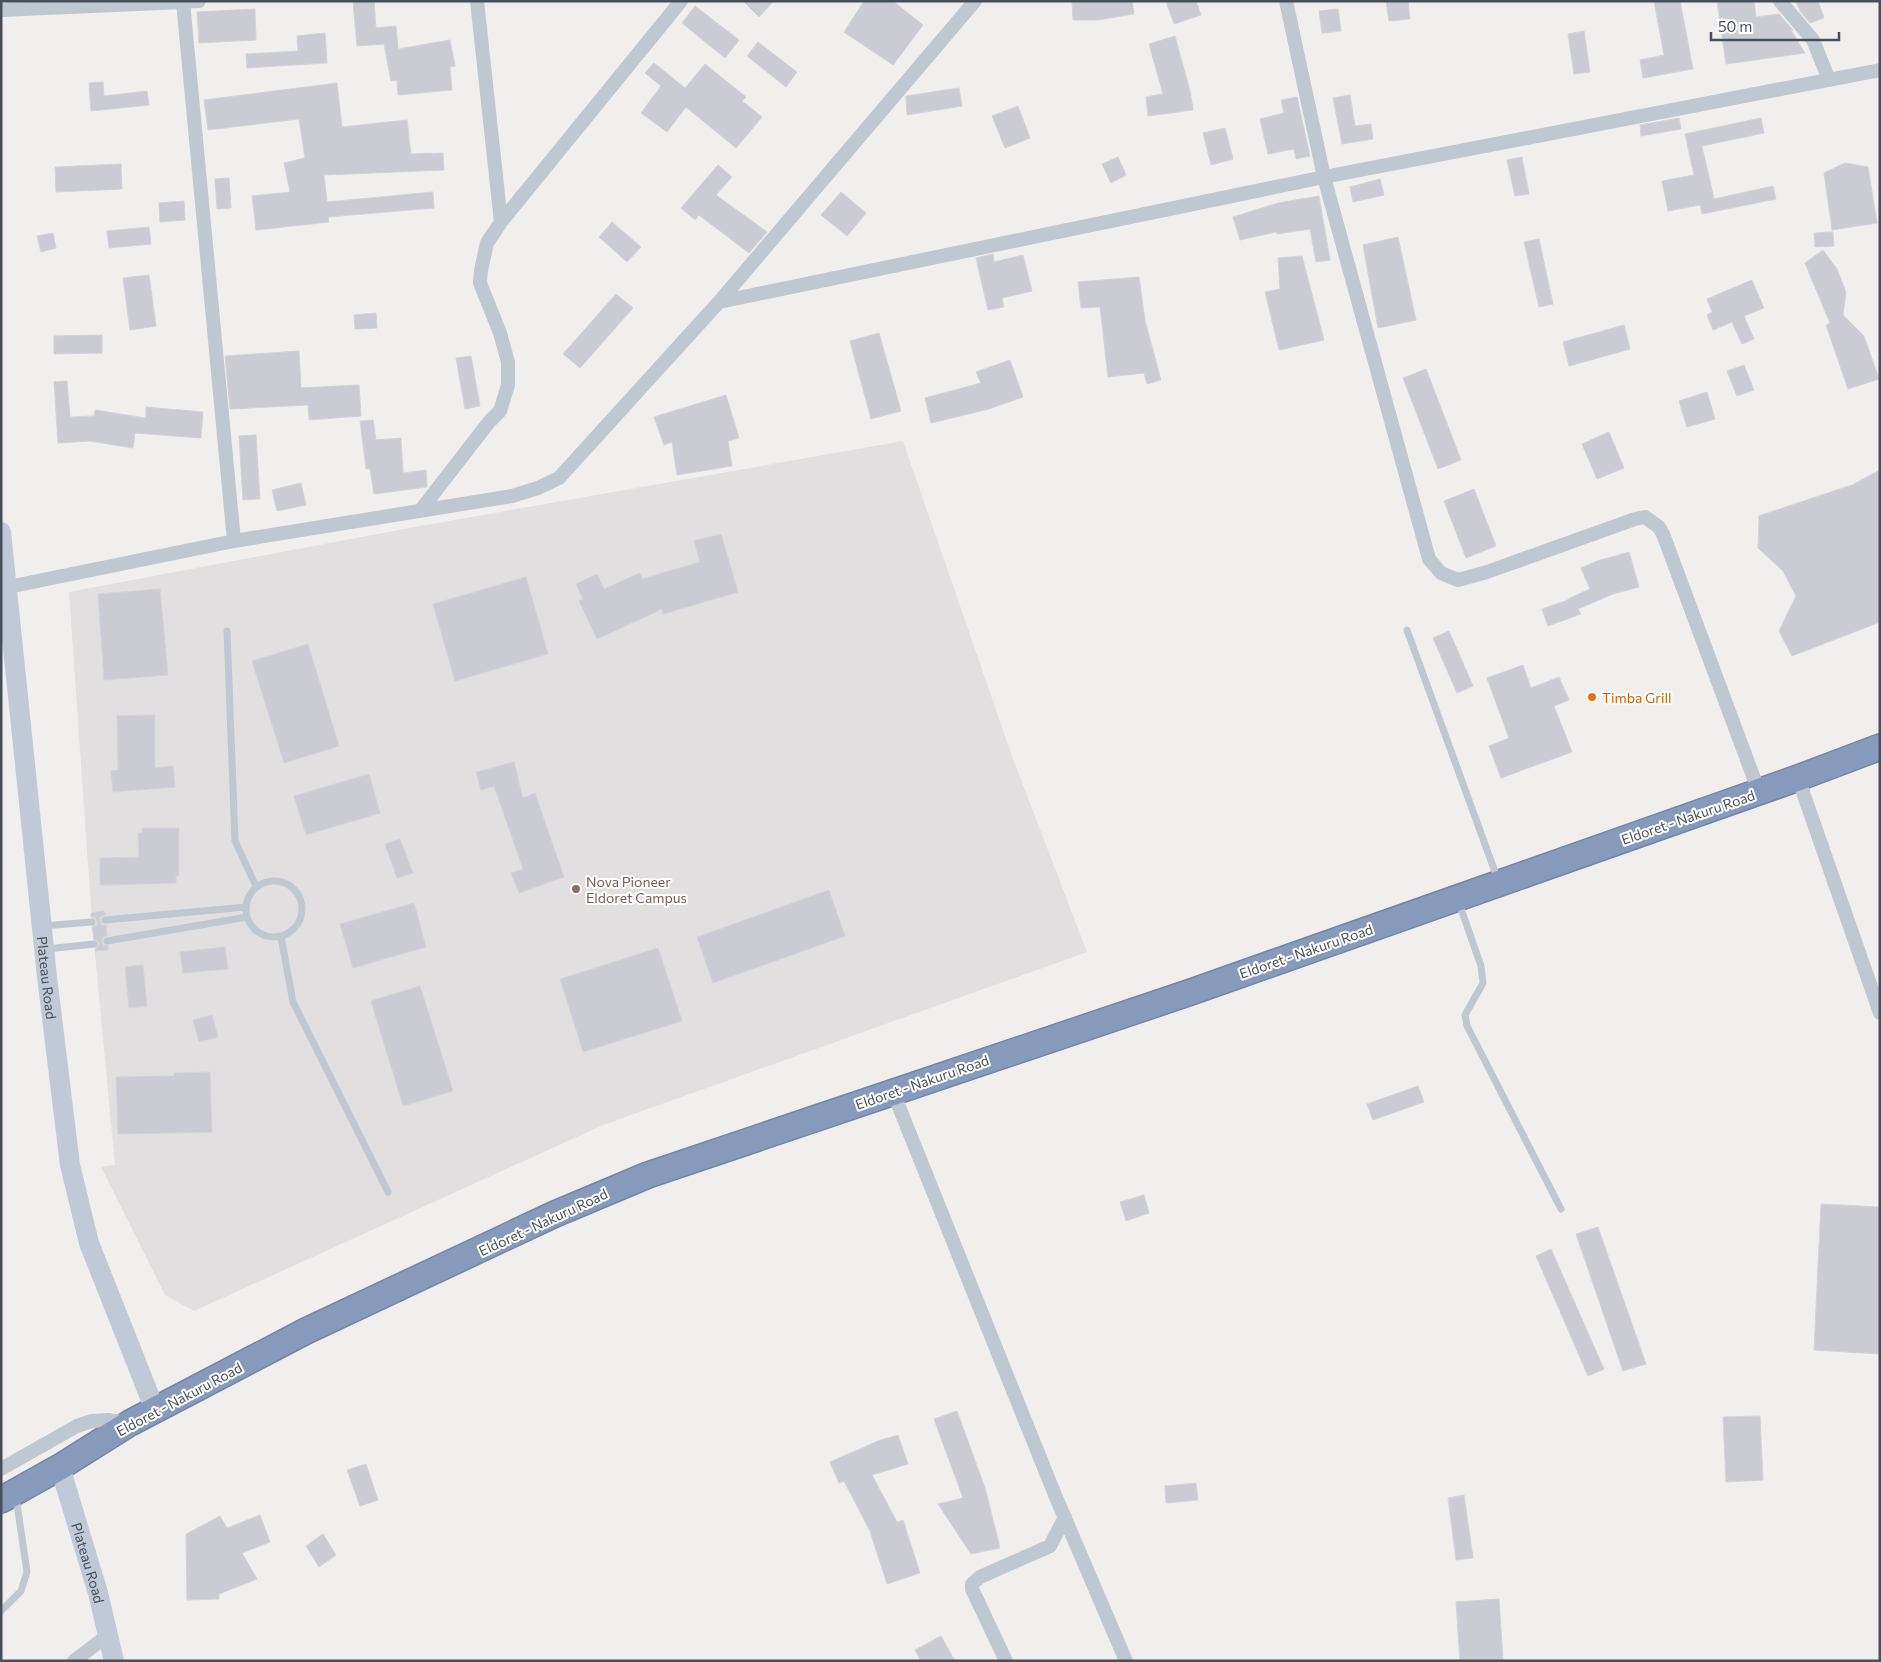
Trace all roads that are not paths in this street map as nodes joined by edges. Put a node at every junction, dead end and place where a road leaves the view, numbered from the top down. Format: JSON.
{"nodes":[{"id":1,"x":198,"y":1,"type":"edge"},
{"id":2,"x":477,"y":1,"type":"edge"},
{"id":3,"x":681,"y":1,"type":"edge"},
{"id":4,"x":975,"y":1,"type":"edge"},
{"id":5,"x":1286,"y":1,"type":"edge"},
{"id":6,"x":1780,"y":1,"type":"edge"},
{"id":7,"x":183,"y":2,"type":"edge"},
{"id":8,"x":1,"y":10,"type":"edge"},
{"id":9,"x":1880,"y":70,"type":"edge"},
{"id":10,"x":1829,"y":80,"type":"junction"},
{"id":11,"x":1324,"y":177,"type":"junction"},
{"id":12,"x":501,"y":222,"type":"junction"},
{"id":13,"x":719,"y":302,"type":"junction"},
{"id":14,"x":420,"y":511,"type":"junction"},
{"id":15,"x":1,"y":532,"type":"edge"},
{"id":16,"x":234,"y":541,"type":"junction"},
{"id":17,"x":8,"y":587,"type":"junction"},
{"id":18,"x":1407,"y":630,"type":"dead end"},
{"id":19,"x":227,"y":631,"type":"dead end"},
{"id":20,"x":1880,"y":747,"type":"edge"},
{"id":21,"x":1798,"y":778,"type":"junction"},
{"id":22,"x":1759,"y":792,"type":"junction"},
{"id":23,"x":1499,"y":883,"type":"junction"},
{"id":24,"x":256,"y":886,"type":"junction"},
{"id":25,"x":1457,"y":898,"type":"junction"},
{"id":26,"x":246,"y":907,"type":"junction"},
{"id":27,"x":247,"y":917,"type":"junction"},
{"id":28,"x":105,"y":920,"type":"dead end"},
{"id":29,"x":92,"y":922,"type":"dead end"},
{"id":30,"x":42,"y":926,"type":"junction"},
{"id":31,"x":281,"y":937,"type":"junction"},
{"id":32,"x":108,"y":941,"type":"dead end"},
{"id":33,"x":94,"y":944,"type":"dead end"},
{"id":34,"x":45,"y":949,"type":"junction"},
{"id":35,"x":1880,"y":1013,"type":"edge"},
{"id":36,"x":893,"y":1092,"type":"junction"},
{"id":37,"x":388,"y":1192,"type":"dead end"},
{"id":38,"x":1561,"y":1209,"type":"dead end"},
{"id":39,"x":155,"y":1410,"type":"junction"},
{"id":40,"x":130,"y":1423,"type":"junction"},
{"id":41,"x":60,"y":1467,"type":"junction"},
{"id":42,"x":1,"y":1469,"type":"edge"},
{"id":43,"x":8,"y":1496,"type":"edge"},
{"id":44,"x":1065,"y":1517,"type":"junction"},
{"id":45,"x":1,"y":1611,"type":"edge"},
{"id":46,"x":108,"y":1635,"type":"junction"},
{"id":47,"x":74,"y":1661,"type":"edge"},
{"id":48,"x":114,"y":1661,"type":"edge"},
{"id":49,"x":1006,"y":1661,"type":"edge"},
{"id":50,"x":1126,"y":1661,"type":"edge"}],
"edges":[{"from":1,"to":7,"type":"street"},
{"from":2,"to":12,"type":"street"},
{"from":3,"to":12,"type":"street"},
{"from":4,"to":13,"type":"street"},
{"from":5,"to":11,"type":"street"},
{"from":6,"to":10,"type":"street"},
{"from":7,"to":8,"type":"street"},
{"from":7,"to":16,"type":"street"},
{"from":9,"to":10,"type":"street"},
{"from":10,"to":11,"type":"street"},
{"from":11,"to":13,"type":"street"},
{"from":11,"to":22,"type":"street"},
{"from":12,"to":14,"type":"street"},
{"from":13,"to":14,"type":"street"},
{"from":14,"to":16,"type":"street"},
{"from":15,"to":17,"type":"street","name":"Plateau Road"},
{"from":16,"to":17,"type":"street"},
{"from":17,"to":30,"type":"street","name":"Plateau Road"},
{"from":18,"to":23,"type":"lane"},
{"from":19,"to":24,"type":"lane"},
{"from":20,"to":21,"type":"highway","name":"Eldoret - Nakuru Road"},
{"from":21,"to":22,"type":"highway","name":"Eldoret - Nakuru Road"},
{"from":21,"to":35,"type":"street"},
{"from":22,"to":23,"type":"highway","name":"Eldoret - Nakuru Road"},
{"from":23,"to":25,"type":"highway","name":"Eldoret - Nakuru Road"},
{"from":24,"to":26,"type":"lane"},
{"from":24,"to":31,"type":"lane"},
{"from":25,"to":36,"type":"highway","name":"Eldoret - Nakuru Road"},
{"from":25,"to":38,"type":"lane"},
{"from":26,"to":27,"type":"lane"},
{"from":26,"to":28,"type":"lane"},
{"from":27,"to":31,"type":"lane"},
{"from":27,"to":32,"type":"lane"},
{"from":29,"to":30,"type":"lane"},
{"from":30,"to":34,"type":"street","name":"Plateau Road"},
{"from":31,"to":37,"type":"lane"},
{"from":33,"to":34,"type":"lane"},
{"from":34,"to":39,"type":"street","name":"Plateau Road"},
{"from":36,"to":39,"type":"highway","name":"Eldoret - Nakuru Road"},
{"from":36,"to":44,"type":"street"},
{"from":39,"to":40,"type":"highway","name":"Eldoret - Nakuru Road"},
{"from":40,"to":41,"type":"highway","name":"Eldoret - Nakuru Road"},
{"from":40,"to":42,"type":"street"},
{"from":41,"to":43,"type":"highway","name":"Eldoret - Nakuru Road"},
{"from":41,"to":46,"type":"street","name":"Plateau Road"},
{"from":43,"to":45,"type":"lane"},
{"from":44,"to":49,"type":"street"},
{"from":44,"to":50,"type":"street"},
{"from":46,"to":47,"type":"street"},
{"from":46,"to":48,"type":"street","name":"Plateau Road"}]}
